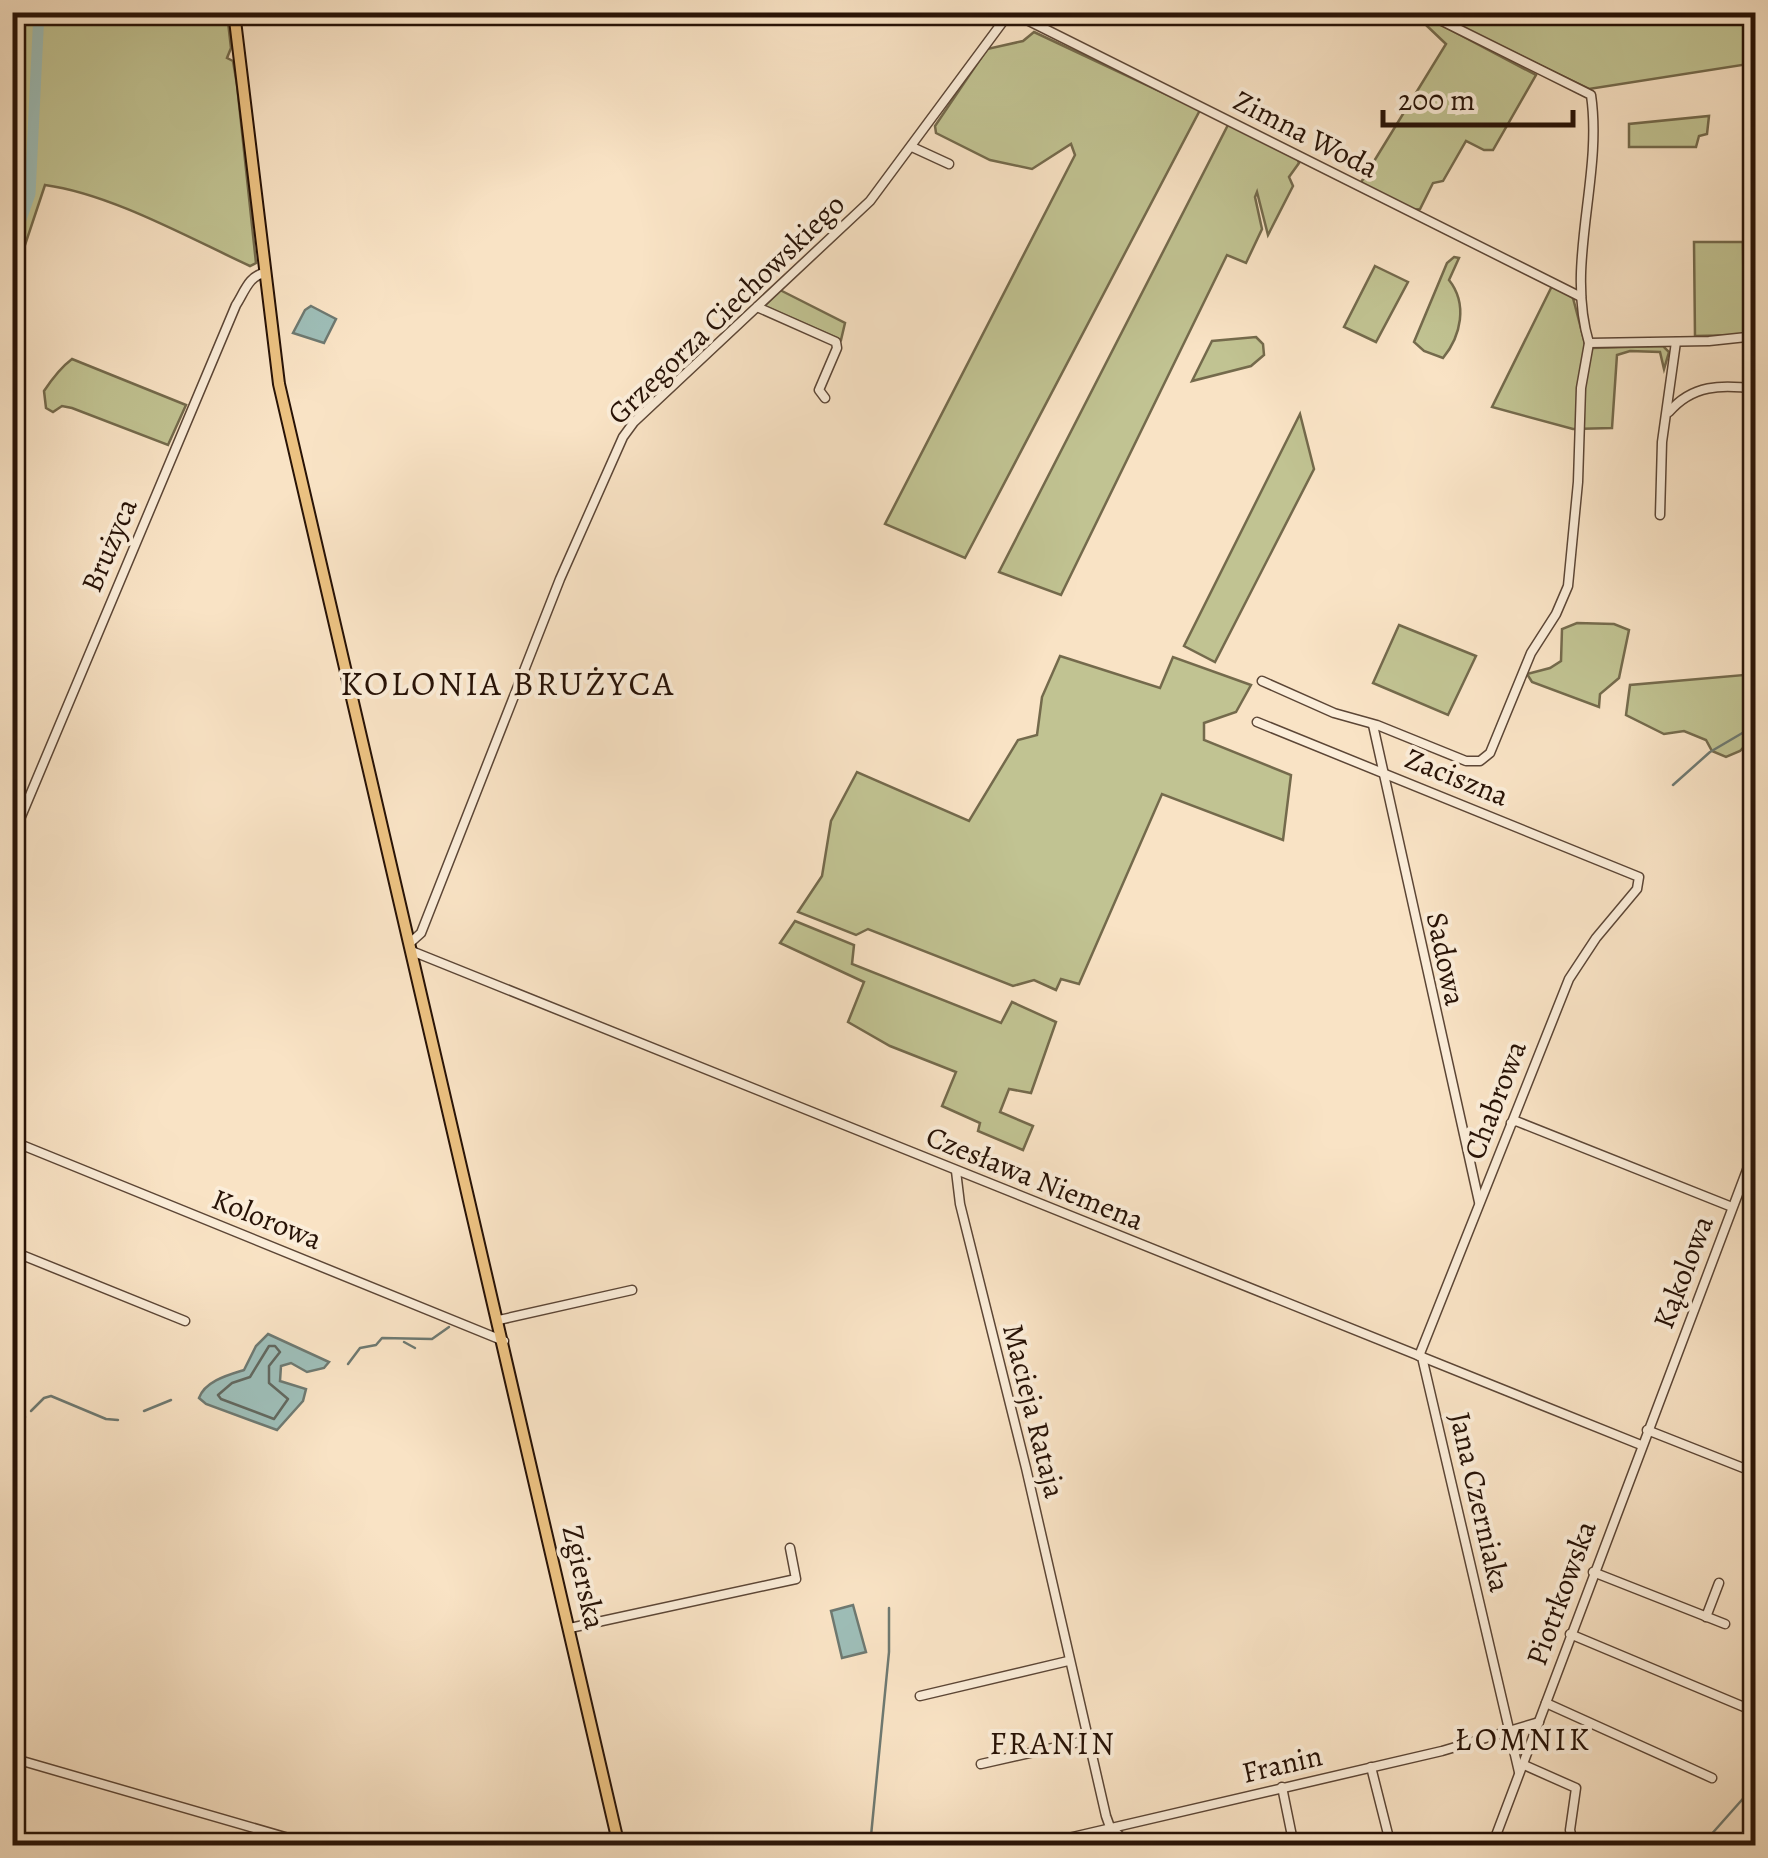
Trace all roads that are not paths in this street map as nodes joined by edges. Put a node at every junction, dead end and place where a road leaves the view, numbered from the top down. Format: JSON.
{"nodes":[{"id":1,"x":234,"y":12,"type":"edge"},
{"id":2,"x":1010,"y":12,"type":"edge"},
{"id":3,"x":1424,"y":12,"type":"edge"},
{"id":4,"x":912,"y":146,"type":"junction"},
{"id":5,"x":948,"y":164,"type":"dead end"},
{"id":6,"x":261,"y":274,"type":"junction"},
{"id":7,"x":1580,"y":296,"type":"junction"},
{"id":8,"x":756,"y":307,"type":"junction"},
{"id":9,"x":1756,"y":336,"type":"edge"},
{"id":10,"x":1676,"y":342,"type":"junction"},
{"id":11,"x":1589,"y":343,"type":"junction"},
{"id":12,"x":1756,"y":388,"type":"edge"},
{"id":13,"x":825,"y":398,"type":"dead end"},
{"id":14,"x":1667,"y":414,"type":"junction"},
{"id":15,"x":1660,"y":515,"type":"dead end"},
{"id":16,"x":1262,"y":681,"type":"dead end"},
{"id":17,"x":1258,"y":722,"type":"dead end"},
{"id":18,"x":1372,"y":725,"type":"junction"},
{"id":19,"x":1382,"y":772,"type":"junction"},
{"id":20,"x":12,"y":838,"type":"edge"},
{"id":21,"x":1639,"y":877,"type":"joint"},
{"id":22,"x":412,"y":947,"type":"junction"},
{"id":23,"x":1512,"y":1123,"type":"junction"},
{"id":24,"x":12,"y":1141,"type":"edge"},
{"id":25,"x":1756,"y":1146,"type":"edge"},
{"id":26,"x":956,"y":1171,"type":"junction"},
{"id":27,"x":1479,"y":1202,"type":"junction"},
{"id":28,"x":1732,"y":1207,"type":"junction"},
{"id":29,"x":12,"y":1251,"type":"edge"},
{"id":30,"x":632,"y":1290,"type":"dead end"},
{"id":31,"x":499,"y":1320,"type":"junction"},
{"id":32,"x":185,"y":1321,"type":"dead end"},
{"id":33,"x":504,"y":1341,"type":"junction"},
{"id":34,"x":1421,"y":1357,"type":"junction"},
{"id":35,"x":1674,"y":1358,"type":"joint"},
{"id":36,"x":1647,"y":1430,"type":"junction"},
{"id":37,"x":1641,"y":1445,"type":"junction"},
{"id":38,"x":1756,"y":1473,"type":"edge"},
{"id":39,"x":790,"y":1548,"type":"dead end"},
{"id":40,"x":1593,"y":1572,"type":"junction"},
{"id":41,"x":1720,"y":1583,"type":"dead end"},
{"id":42,"x":1706,"y":1616,"type":"junction"},
{"id":43,"x":1725,"y":1624,"type":"dead end"},
{"id":44,"x":570,"y":1628,"type":"junction"},
{"id":45,"x":1570,"y":1634,"type":"junction"},
{"id":46,"x":1068,"y":1661,"type":"junction"},
{"id":47,"x":920,"y":1696,"type":"dead end"},
{"id":48,"x":1546,"y":1703,"type":"junction"},
{"id":49,"x":1756,"y":1712,"type":"edge"},
{"id":50,"x":1539,"y":1722,"type":"junction"},
{"id":51,"x":1510,"y":1732,"type":"junction"},
{"id":52,"x":1088,"y":1740,"type":"junction"},
{"id":53,"x":12,"y":1758,"type":"edge"},
{"id":54,"x":982,"y":1764,"type":"dead end"},
{"id":55,"x":1371,"y":1766,"type":"junction"},
{"id":56,"x":1522,"y":1770,"type":"junction"},
{"id":57,"x":1712,"y":1778,"type":"dead end"},
{"id":58,"x":1282,"y":1787,"type":"junction"},
{"id":59,"x":1110,"y":1827,"type":"junction"},
{"id":60,"x":316,"y":1846,"type":"edge"},
{"id":61,"x":620,"y":1846,"type":"edge"},
{"id":62,"x":1034,"y":1846,"type":"edge"},
{"id":63,"x":1130,"y":1846,"type":"edge"},
{"id":64,"x":1294,"y":1846,"type":"edge"},
{"id":65,"x":1391,"y":1846,"type":"edge"},
{"id":66,"x":1492,"y":1846,"type":"edge"},
{"id":67,"x":1574,"y":1846,"type":"edge"}],
"edges":[{"from":1,"to":6,"type":"main road","name":"Zgierska"},
{"from":2,"to":4,"type":"street","name":"Grzegorza Ciechowskiego"},
{"from":2,"to":7,"type":"street","name":"Zimna Woda"},
{"from":3,"to":7,"type":"street"},
{"from":4,"to":5,"type":"street"},
{"from":4,"to":8,"type":"street","name":"Grzegorza Ciechowskiego"},
{"from":6,"to":20,"type":"street","name":"Brużyca"},
{"from":6,"to":22,"type":"main road","name":"Zgierska"},
{"from":7,"to":11,"type":"street"},
{"from":8,"to":13,"type":"street"},
{"from":8,"to":22,"type":"street","name":"Grzegorza Ciechowskiego"},
{"from":9,"to":10,"type":"street"},
{"from":10,"to":11,"type":"street"},
{"from":10,"to":14,"type":"street"},
{"from":11,"to":18,"type":"street"},
{"from":12,"to":14,"type":"street"},
{"from":14,"to":15,"type":"street"},
{"from":16,"to":18,"type":"street"},
{"from":17,"to":19,"type":"street","name":"Zaciszna"},
{"from":18,"to":19,"type":"street","name":"Sadowa"},
{"from":19,"to":21,"type":"street","name":"Zaciszna"},
{"from":19,"to":27,"type":"street","name":"Sadowa"},
{"from":21,"to":23,"type":"street","name":"Chabrowa"},
{"from":22,"to":26,"type":"street","name":"Czesława Niemena"},
{"from":22,"to":31,"type":"main road","name":"Zgierska"},
{"from":23,"to":27,"type":"street","name":"Chabrowa"},
{"from":23,"to":28,"type":"street"},
{"from":24,"to":33,"type":"street","name":"Kolorowa"},
{"from":25,"to":28,"type":"street","name":"Kąkolowa"},
{"from":26,"to":34,"type":"street","name":"Czesława Niemena"},
{"from":26,"to":46,"type":"street","name":"Macieja Rataja"},
{"from":27,"to":34,"type":"street","name":"Chabrowa"},
{"from":28,"to":35,"type":"street","name":"Kąkolowa"},
{"from":29,"to":32,"type":"street"},
{"from":30,"to":31,"type":"street"},
{"from":31,"to":33,"type":"main road","name":"Zgierska"},
{"from":33,"to":44,"type":"main road","name":"Zgierska"},
{"from":34,"to":37,"type":"street","name":"Czesława Niemena"},
{"from":34,"to":51,"type":"street","name":"Jana Czerniaka"},
{"from":35,"to":36,"type":"street","name":"Piotrkowska"},
{"from":36,"to":37,"type":"street","name":"Piotrkowska"},
{"from":36,"to":38,"type":"street"},
{"from":37,"to":40,"type":"street","name":"Piotrkowska"},
{"from":39,"to":44,"type":"street"},
{"from":40,"to":42,"type":"street"},
{"from":40,"to":45,"type":"street","name":"Piotrkowska"},
{"from":41,"to":42,"type":"street"},
{"from":42,"to":43,"type":"street"},
{"from":44,"to":61,"type":"main road","name":"Zgierska"},
{"from":45,"to":48,"type":"street","name":"Piotrkowska"},
{"from":45,"to":49,"type":"street"},
{"from":46,"to":47,"type":"street"},
{"from":46,"to":52,"type":"street","name":"Macieja Rataja"},
{"from":48,"to":50,"type":"street","name":"Piotrkowska"},
{"from":48,"to":57,"type":"street"},
{"from":50,"to":51,"type":"street","name":"Franin"},
{"from":50,"to":56,"type":"street","name":"Piotrkowska"},
{"from":51,"to":55,"type":"street","name":"Franin"},
{"from":51,"to":56,"type":"street","name":"Jana Czerniaka"},
{"from":52,"to":54,"type":"street"},
{"from":52,"to":59,"type":"street","name":"Macieja Rataja"},
{"from":53,"to":60,"type":"street"},
{"from":55,"to":58,"type":"street","name":"Franin"},
{"from":55,"to":65,"type":"street"},
{"from":56,"to":66,"type":"street","name":"Piotrkowska"},
{"from":56,"to":67,"type":"street"},
{"from":58,"to":59,"type":"street","name":"Franin"},
{"from":58,"to":64,"type":"street"},
{"from":59,"to":62,"type":"street","name":"Franin"},
{"from":59,"to":63,"type":"street"}]}
